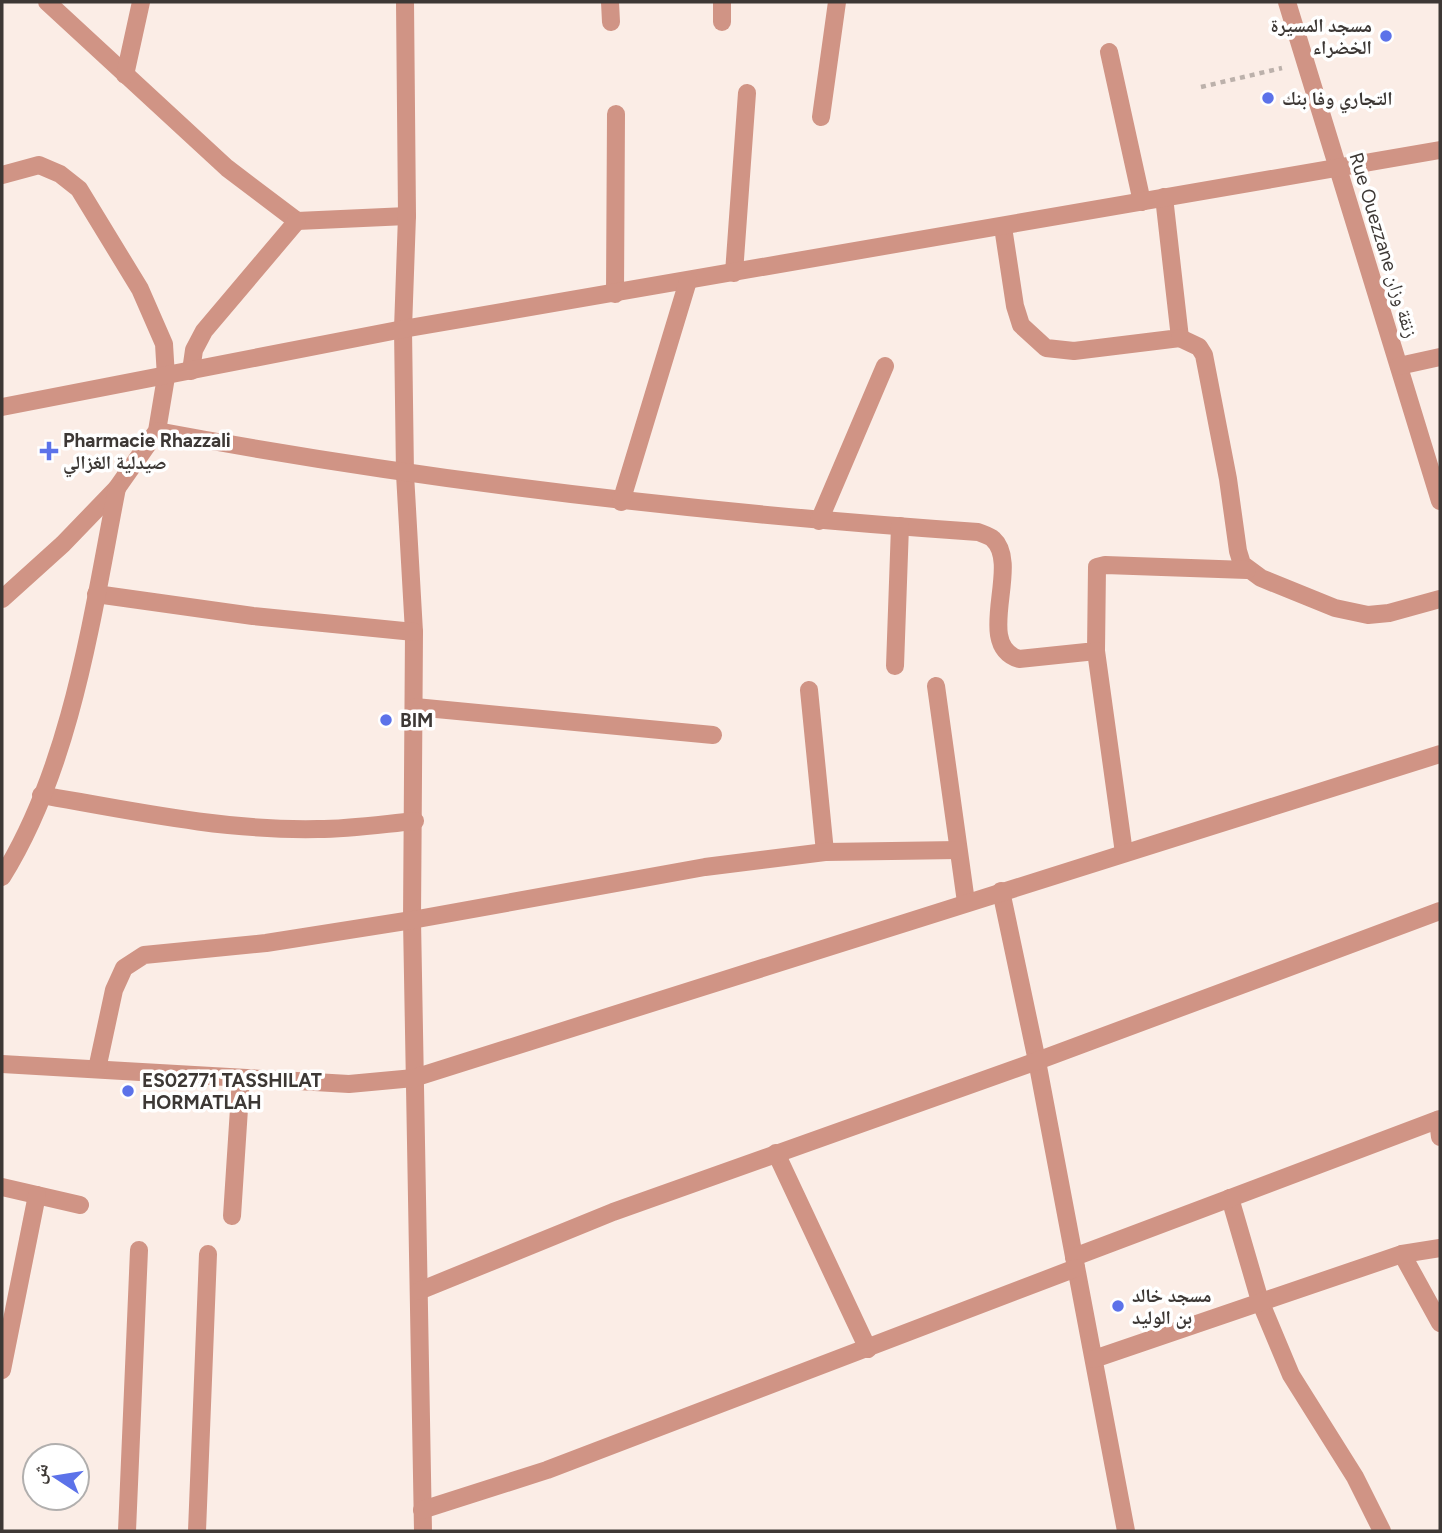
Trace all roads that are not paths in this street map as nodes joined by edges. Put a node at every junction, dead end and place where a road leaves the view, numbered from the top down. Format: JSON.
{"nodes":[{"id":1,"x":47,"y":2,"type":"edge"},
{"id":2,"x":141,"y":2,"type":"edge"},
{"id":3,"x":405,"y":2,"type":"edge"},
{"id":4,"x":610,"y":2,"type":"edge"},
{"id":5,"x":722,"y":2,"type":"edge"},
{"id":6,"x":837,"y":2,"type":"edge"},
{"id":7,"x":1287,"y":2,"type":"edge"},
{"id":8,"x":611,"y":22,"type":"dead end"},
{"id":9,"x":722,"y":22,"type":"dead end"},
{"id":10,"x":1109,"y":52,"type":"dead end"},
{"id":11,"x":125,"y":75,"type":"junction"},
{"id":12,"x":747,"y":93,"type":"dead end"},
{"id":13,"x":616,"y":114,"type":"dead end"},
{"id":14,"x":821,"y":117,"type":"dead end"},
{"id":15,"x":1440,"y":150,"type":"edge"},
{"id":16,"x":1339,"y":168,"type":"junction"},
{"id":17,"x":2,"y":175,"type":"edge"},
{"id":18,"x":1164,"y":197,"type":"junction"},
{"id":19,"x":1142,"y":202,"type":"junction"},
{"id":20,"x":407,"y":216,"type":"junction"},
{"id":21,"x":297,"y":221,"type":"junction"},
{"id":22,"x":1003,"y":227,"type":"junction"},
{"id":23,"x":734,"y":273,"type":"junction"},
{"id":24,"x":688,"y":281,"type":"junction"},
{"id":25,"x":615,"y":294,"type":"junction"},
{"id":26,"x":403,"y":329,"type":"junction"},
{"id":27,"x":1180,"y":338,"type":"junction"},
{"id":28,"x":1440,"y":357,"type":"edge"},
{"id":29,"x":886,"y":366,"type":"dead end"},
{"id":30,"x":1399,"y":366,"type":"junction"},
{"id":31,"x":191,"y":371,"type":"junction"},
{"id":32,"x":166,"y":377,"type":"junction"},
{"id":33,"x":2,"y":407,"type":"edge"},
{"id":34,"x":157,"y":431,"type":"junction"},
{"id":35,"x":405,"y":474,"type":"junction"},
{"id":36,"x":117,"y":488,"type":"junction"},
{"id":37,"x":1440,"y":501,"type":"edge"},
{"id":38,"x":621,"y":502,"type":"junction"},
{"id":39,"x":819,"y":521,"type":"junction"},
{"id":40,"x":900,"y":526,"type":"junction"},
{"id":41,"x":1247,"y":570,"type":"junction"},
{"id":42,"x":96,"y":594,"type":"junction"},
{"id":43,"x":2,"y":599,"type":"edge"},
{"id":44,"x":1440,"y":599,"type":"edge"},
{"id":45,"x":414,"y":632,"type":"junction"},
{"id":46,"x":1096,"y":651,"type":"junction"},
{"id":47,"x":894,"y":666,"type":"dead end"},
{"id":48,"x":936,"y":686,"type":"dead end"},
{"id":49,"x":809,"y":690,"type":"dead end"},
{"id":50,"x":415,"y":707,"type":"junction"},
{"id":51,"x":713,"y":736,"type":"dead end"},
{"id":52,"x":1440,"y":754,"type":"edge"},
{"id":53,"x":41,"y":795,"type":"junction"},
{"id":54,"x":415,"y":821,"type":"junction"},
{"id":55,"x":958,"y":850,"type":"junction"},
{"id":56,"x":825,"y":852,"type":"junction"},
{"id":57,"x":1124,"y":853,"type":"junction"},
{"id":58,"x":2,"y":877,"type":"edge"},
{"id":59,"x":1001,"y":891,"type":"junction"},
{"id":60,"x":965,"y":902,"type":"junction"},
{"id":61,"x":1440,"y":911,"type":"edge"},
{"id":62,"x":412,"y":920,"type":"junction"},
{"id":63,"x":1037,"y":1061,"type":"junction"},
{"id":64,"x":2,"y":1064,"type":"edge"},
{"id":65,"x":97,"y":1069,"type":"junction"},
{"id":66,"x":241,"y":1078,"type":"junction"},
{"id":67,"x":414,"y":1078,"type":"junction"},
{"id":68,"x":1439,"y":1126,"type":"edge"},
{"id":69,"x":776,"y":1153,"type":"junction"},
{"id":70,"x":2,"y":1187,"type":"edge"},
{"id":71,"x":37,"y":1195,"type":"junction"},
{"id":72,"x":1230,"y":1198,"type":"junction"},
{"id":73,"x":80,"y":1205,"type":"dead end"},
{"id":74,"x":232,"y":1216,"type":"dead end"},
{"id":75,"x":1440,"y":1248,"type":"edge"},
{"id":76,"x":139,"y":1250,"type":"dead end"},
{"id":77,"x":208,"y":1254,"type":"dead end"},
{"id":78,"x":1402,"y":1254,"type":"junction"},
{"id":79,"x":1075,"y":1262,"type":"junction"},
{"id":80,"x":419,"y":1292,"type":"junction"},
{"id":81,"x":1260,"y":1301,"type":"junction"},
{"id":82,"x":1440,"y":1323,"type":"edge"},
{"id":83,"x":868,"y":1349,"type":"junction"},
{"id":84,"x":1094,"y":1359,"type":"junction"},
{"id":85,"x":2,"y":1370,"type":"edge"},
{"id":86,"x":422,"y":1510,"type":"junction"},
{"id":87,"x":127,"y":1531,"type":"edge"},
{"id":88,"x":197,"y":1531,"type":"edge"},
{"id":89,"x":423,"y":1531,"type":"edge"},
{"id":90,"x":1126,"y":1531,"type":"edge"},
{"id":91,"x":1382,"y":1531,"type":"edge"}],
"edges":[{"from":1,"to":11,"type":"street"},
{"from":2,"to":11,"type":"street"},
{"from":3,"to":20,"type":"street"},
{"from":4,"to":8,"type":"street"},
{"from":5,"to":9,"type":"street"},
{"from":6,"to":14,"type":"street"},
{"from":7,"to":16,"type":"street","name":"Rue Ouezzane زنقة وزان"},
{"from":10,"to":19,"type":"street"},
{"from":11,"to":21,"type":"street"},
{"from":12,"to":23,"type":"street"},
{"from":13,"to":25,"type":"street"},
{"from":15,"to":16,"type":"street"},
{"from":16,"to":18,"type":"street"},
{"from":16,"to":30,"type":"street","name":"Rue Ouezzane زنقة وزان"},
{"from":17,"to":32,"type":"street"},
{"from":18,"to":19,"type":"street"},
{"from":18,"to":27,"type":"street"},
{"from":19,"to":22,"type":"street"},
{"from":20,"to":21,"type":"street"},
{"from":20,"to":26,"type":"street"},
{"from":21,"to":31,"type":"street"},
{"from":22,"to":23,"type":"street"},
{"from":22,"to":27,"type":"street"},
{"from":23,"to":24,"type":"street"},
{"from":24,"to":25,"type":"street"},
{"from":24,"to":38,"type":"street"},
{"from":25,"to":26,"type":"street"},
{"from":26,"to":31,"type":"street"},
{"from":26,"to":35,"type":"street"},
{"from":27,"to":41,"type":"street"},
{"from":28,"to":30,"type":"street"},
{"from":29,"to":39,"type":"street"},
{"from":30,"to":37,"type":"street","name":"Rue Ouezzane زنقة وزان"},
{"from":31,"to":32,"type":"street"},
{"from":32,"to":33,"type":"street"},
{"from":32,"to":34,"type":"street"},
{"from":34,"to":35,"type":"street"},
{"from":34,"to":36,"type":"street"},
{"from":35,"to":38,"type":"street"},
{"from":35,"to":45,"type":"street"},
{"from":36,"to":42,"type":"street"},
{"from":36,"to":43,"type":"street"},
{"from":38,"to":39,"type":"street"},
{"from":39,"to":40,"type":"street"},
{"from":40,"to":46,"type":"street"},
{"from":40,"to":47,"type":"street"},
{"from":41,"to":44,"type":"street"},
{"from":41,"to":46,"type":"street"},
{"from":42,"to":45,"type":"street"},
{"from":42,"to":53,"type":"street"},
{"from":45,"to":50,"type":"street"},
{"from":46,"to":57,"type":"street"},
{"from":48,"to":55,"type":"street"},
{"from":49,"to":56,"type":"street"},
{"from":50,"to":51,"type":"street"},
{"from":50,"to":54,"type":"street"},
{"from":52,"to":57,"type":"street"},
{"from":53,"to":54,"type":"street"},
{"from":53,"to":58,"type":"street"},
{"from":54,"to":62,"type":"street"},
{"from":55,"to":56,"type":"street"},
{"from":55,"to":60,"type":"street"},
{"from":56,"to":62,"type":"street"},
{"from":57,"to":59,"type":"street"},
{"from":59,"to":60,"type":"street"},
{"from":59,"to":63,"type":"street"},
{"from":60,"to":67,"type":"street"},
{"from":61,"to":63,"type":"street"},
{"from":62,"to":65,"type":"street"},
{"from":62,"to":67,"type":"street"},
{"from":63,"to":69,"type":"street"},
{"from":63,"to":79,"type":"street"},
{"from":64,"to":65,"type":"street"},
{"from":65,"to":66,"type":"street"},
{"from":66,"to":67,"type":"street"},
{"from":66,"to":74,"type":"street"},
{"from":67,"to":80,"type":"street"},
{"from":68,"to":72,"type":"street"},
{"from":69,"to":80,"type":"street"},
{"from":69,"to":83,"type":"street"},
{"from":70,"to":71,"type":"street"},
{"from":71,"to":73,"type":"street"},
{"from":71,"to":85,"type":"street"},
{"from":72,"to":79,"type":"street"},
{"from":72,"to":81,"type":"street"},
{"from":75,"to":78,"type":"street"},
{"from":76,"to":87,"type":"street"},
{"from":77,"to":88,"type":"street"},
{"from":78,"to":81,"type":"street"},
{"from":78,"to":82,"type":"street"},
{"from":79,"to":83,"type":"street"},
{"from":79,"to":84,"type":"street"},
{"from":80,"to":86,"type":"street"},
{"from":81,"to":84,"type":"street"},
{"from":81,"to":91,"type":"street"},
{"from":83,"to":86,"type":"street"},
{"from":84,"to":90,"type":"street"},
{"from":86,"to":89,"type":"street"}]}
